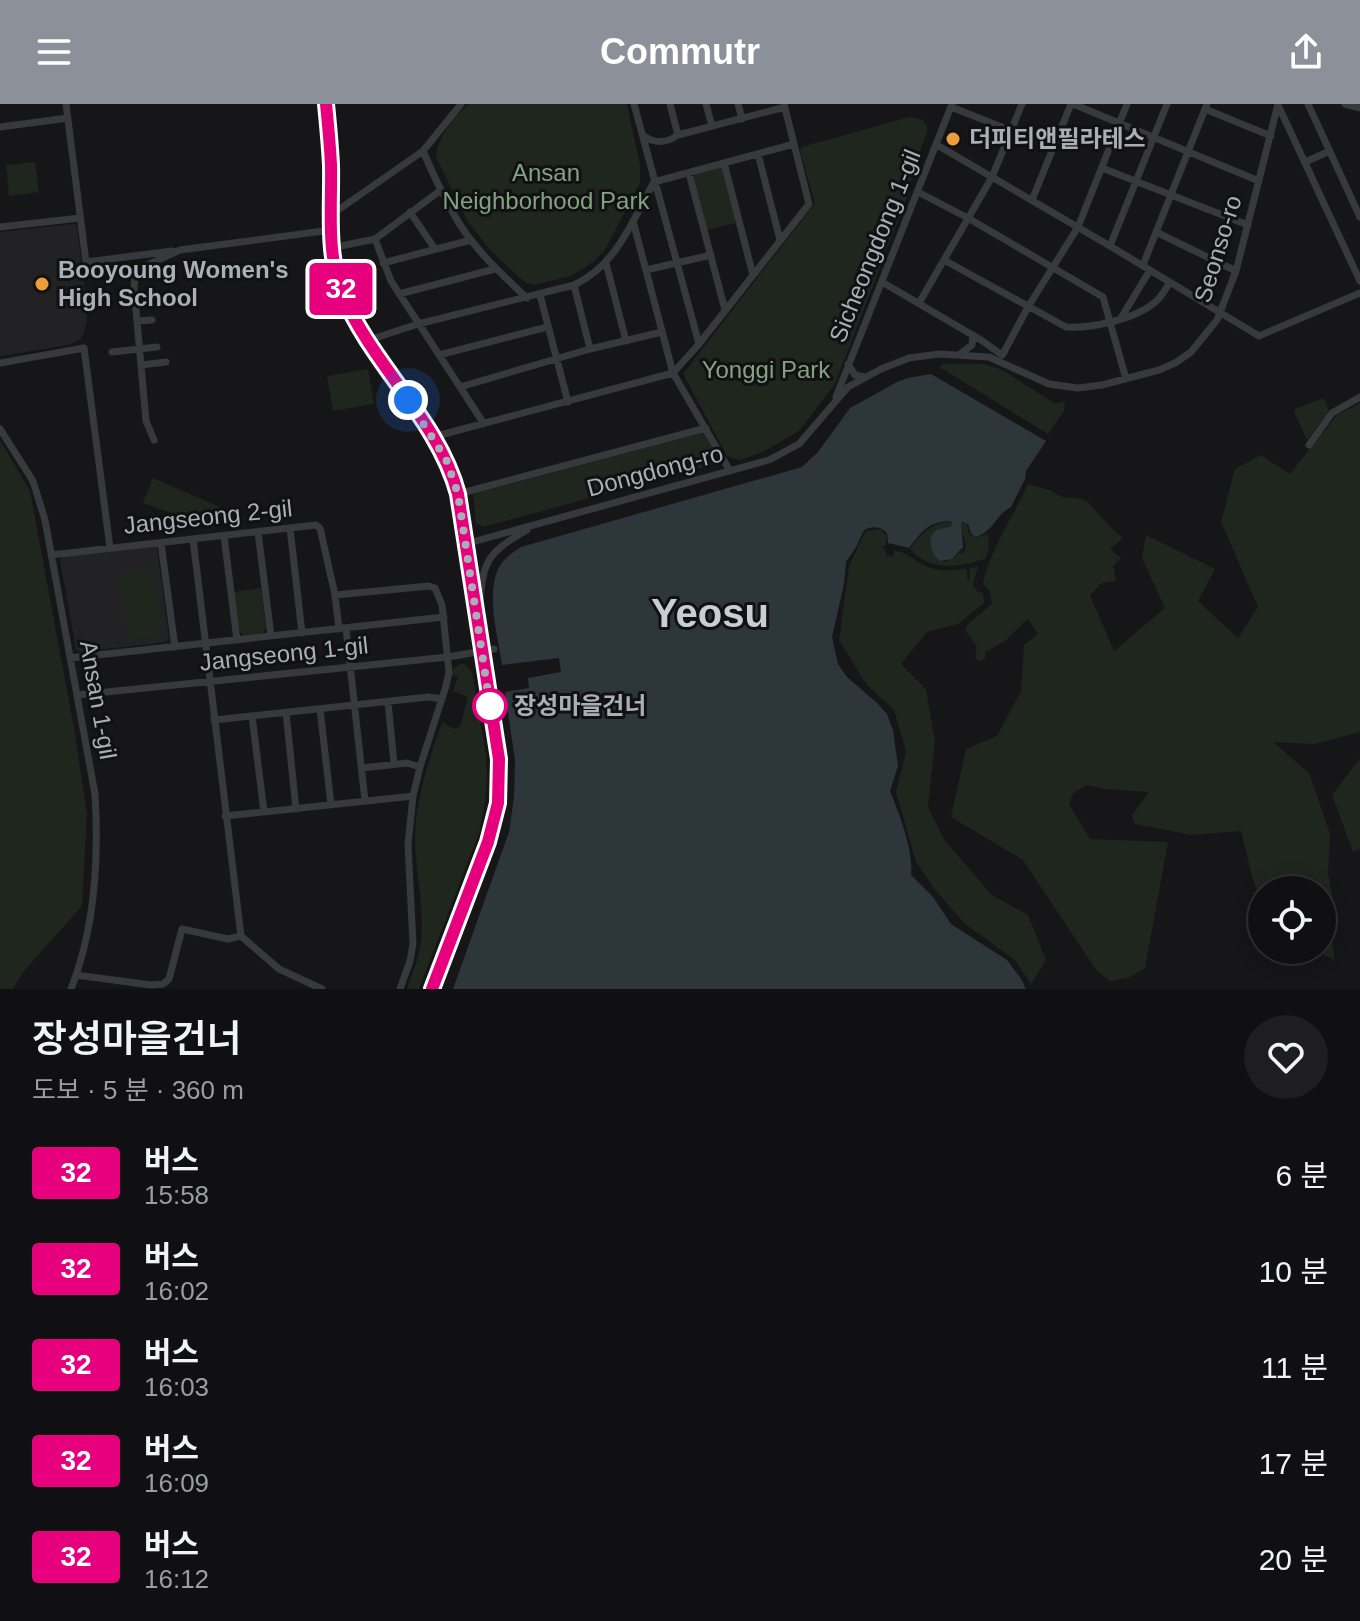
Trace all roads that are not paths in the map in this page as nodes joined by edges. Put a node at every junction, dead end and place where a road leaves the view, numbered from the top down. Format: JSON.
{"nodes":[{"id":1,"x":66,"y":104,"type":"edge"},
{"id":2,"x":326,"y":104,"type":"edge"},
{"id":3,"x":461,"y":104,"type":"edge"},
{"id":4,"x":634,"y":104,"type":"edge"},
{"id":5,"x":670,"y":104,"type":"edge"},
{"id":6,"x":706,"y":104,"type":"edge"},
{"id":7,"x":738,"y":104,"type":"edge"},
{"id":8,"x":1022,"y":104,"type":"edge"},
{"id":9,"x":1072,"y":104,"type":"edge"},
{"id":10,"x":1127,"y":104,"type":"edge"},
{"id":11,"x":1167,"y":104,"type":"edge"},
{"id":12,"x":1278,"y":104,"type":"edge"},
{"id":13,"x":1308,"y":104,"type":"edge"},
{"id":14,"x":1345,"y":104,"type":"edge"},
{"id":15,"x":952,"y":105,"type":"edge"},
{"id":16,"x":784,"y":106,"type":"edge"},
{"id":17,"x":1206,"y":107,"type":"edge"},
{"id":18,"x":1360,"y":108,"type":"edge"},
{"id":19,"x":68,"y":118,"type":"junction"},
{"id":20,"x":742,"y":119,"type":"junction"},
{"id":21,"x":1119,"y":123,"type":"junction"},
{"id":22,"x":712,"y":126,"type":"junction"},
{"id":23,"x":0,"y":127,"type":"edge"},
{"id":24,"x":1012,"y":131,"type":"junction"},
{"id":25,"x":678,"y":135,"type":"junction"},
{"id":26,"x":644,"y":136,"type":"junction"},
{"id":27,"x":1271,"y":136,"type":"junction"},
{"id":28,"x":1154,"y":138,"type":"junction"},
{"id":29,"x":794,"y":144,"type":"junction"},
{"id":30,"x":937,"y":145,"type":"junction"},
{"id":31,"x":423,"y":151,"type":"junction"},
{"id":32,"x":1330,"y":151,"type":"junction"},
{"id":33,"x":1188,"y":152,"type":"junction"},
{"id":34,"x":758,"y":154,"type":"junction"},
{"id":35,"x":1305,"y":162,"type":"junction"},
{"id":36,"x":724,"y":163,"type":"junction"},
{"id":37,"x":1102,"y":168,"type":"junction"},
{"id":38,"x":689,"y":173,"type":"junction"},
{"id":39,"x":992,"y":177,"type":"junction"},
{"id":40,"x":1259,"y":181,"type":"junction"},
{"id":41,"x":654,"y":182,"type":"junction"},
{"id":42,"x":1137,"y":183,"type":"junction"},
{"id":43,"x":441,"y":190,"type":"junction"},
{"id":44,"x":918,"y":192,"type":"junction"},
{"id":45,"x":1170,"y":196,"type":"junction"},
{"id":46,"x":1032,"y":200,"type":"junction"},
{"id":47,"x":410,"y":212,"type":"junction"},
{"id":48,"x":331,"y":215,"type":"junction"},
{"id":49,"x":1360,"y":217,"type":"edge"},
{"id":50,"x":80,"y":218,"type":"junction"},
{"id":51,"x":968,"y":218,"type":"junction"},
{"id":52,"x":633,"y":221,"type":"junction"},
{"id":53,"x":1248,"y":225,"type":"junction"},
{"id":54,"x":0,"y":227,"type":"edge"},
{"id":55,"x":1078,"y":227,"type":"junction"},
{"id":56,"x":331,"y":230,"type":"junction"},
{"id":57,"x":1156,"y":232,"type":"junction"},
{"id":58,"x":375,"y":239,"type":"junction"},
{"id":59,"x":471,"y":240,"type":"junction"},
{"id":60,"x":780,"y":240,"type":"junction"},
{"id":61,"x":1110,"y":246,"type":"junction"},
{"id":62,"x":331,"y":248,"type":"junction"},
{"id":63,"x":435,"y":249,"type":"junction"},
{"id":64,"x":180,"y":250,"type":"junction"},
{"id":65,"x":711,"y":255,"type":"junction"},
{"id":66,"x":944,"y":260,"type":"junction"},
{"id":67,"x":383,"y":263,"type":"junction"},
{"id":68,"x":606,"y":263,"type":"junction"},
{"id":69,"x":677,"y":263,"type":"junction"},
{"id":70,"x":1053,"y":267,"type":"junction"},
{"id":71,"x":1147,"y":268,"type":"junction"},
{"id":72,"x":495,"y":269,"type":"junction"},
{"id":73,"x":646,"y":270,"type":"junction"},
{"id":74,"x":1236,"y":271,"type":"junction"},
{"id":75,"x":753,"y":275,"type":"junction"},
{"id":76,"x":1360,"y":281,"type":"edge"},
{"id":77,"x":882,"y":282,"type":"junction"},
{"id":78,"x":1170,"y":282,"type":"junction"},
{"id":79,"x":574,"y":285,"type":"junction"},
{"id":80,"x":1360,"y":293,"type":"edge"},
{"id":81,"x":399,"y":294,"type":"junction"},
{"id":82,"x":540,"y":295,"type":"junction"},
{"id":83,"x":527,"y":298,"type":"junction"},
{"id":84,"x":919,"y":303,"type":"junction"},
{"id":85,"x":1028,"y":307,"type":"junction"},
{"id":86,"x":725,"y":310,"type":"junction"},
{"id":87,"x":1221,"y":312,"type":"junction"},
{"id":88,"x":1121,"y":318,"type":"junction"},
{"id":89,"x":152,"y":320,"type":"dead end"},
{"id":90,"x":137,"y":321,"type":"junction"},
{"id":91,"x":1110,"y":321,"type":"junction"},
{"id":92,"x":418,"y":324,"type":"junction"},
{"id":93,"x":547,"y":327,"type":"junction"},
{"id":94,"x":662,"y":332,"type":"junction"},
{"id":95,"x":973,"y":335,"type":"junction"},
{"id":96,"x":369,"y":340,"type":"junction"},
{"id":97,"x":626,"y":341,"type":"junction"},
{"id":98,"x":699,"y":344,"type":"junction"},
{"id":99,"x":157,"y":347,"type":"dead end"},
{"id":100,"x":139,"y":349,"type":"junction"},
{"id":101,"x":590,"y":349,"type":"junction"},
{"id":102,"x":112,"y":352,"type":"dead end"},
{"id":103,"x":959,"y":354,"type":"junction"},
{"id":104,"x":439,"y":355,"type":"junction"},
{"id":105,"x":1001,"y":358,"type":"junction"},
{"id":106,"x":556,"y":359,"type":"junction"},
{"id":107,"x":166,"y":362,"type":"dead end"},
{"id":108,"x":0,"y":363,"type":"edge"},
{"id":109,"x":848,"y":364,"type":"junction"},
{"id":110,"x":141,"y":365,"type":"junction"},
{"id":111,"x":673,"y":373,"type":"junction"},
{"id":112,"x":865,"y":377,"type":"junction"},
{"id":113,"x":1126,"y":379,"type":"junction"},
{"id":114,"x":460,"y":387,"type":"junction"},
{"id":115,"x":1360,"y":397,"type":"edge"},
{"id":116,"x":568,"y":402,"type":"junction"},
{"id":117,"x":834,"y":402,"type":"junction"},
{"id":118,"x":484,"y":424,"type":"junction"},
{"id":119,"x":706,"y":428,"type":"junction"},
{"id":120,"x":0,"y":429,"type":"edge"},
{"id":121,"x":433,"y":437,"type":"junction"},
{"id":122,"x":154,"y":440,"type":"dead end"},
{"id":123,"x":1309,"y":445,"type":"dead end"},
{"id":124,"x":730,"y":471,"type":"junction"},
{"id":125,"x":458,"y":494,"type":"junction"},
{"id":126,"x":538,"y":524,"type":"junction"},
{"id":127,"x":290,"y":528,"type":"junction"},
{"id":128,"x":258,"y":532,"type":"junction"},
{"id":129,"x":224,"y":536,"type":"junction"},
{"id":130,"x":193,"y":539,"type":"junction"},
{"id":131,"x":161,"y":543,"type":"junction"},
{"id":132,"x":465,"y":544,"type":"junction"},
{"id":133,"x":110,"y":548,"type":"junction"},
{"id":134,"x":51,"y":555,"type":"junction"},
{"id":135,"x":335,"y":595,"type":"junction"},
{"id":136,"x":444,"y":617,"type":"junction"},
{"id":137,"x":478,"y":627,"type":"junction"},
{"id":138,"x":342,"y":628,"type":"junction"},
{"id":139,"x":302,"y":633,"type":"junction"},
{"id":140,"x":271,"y":636,"type":"junction"},
{"id":141,"x":237,"y":640,"type":"junction"},
{"id":142,"x":205,"y":643,"type":"junction"},
{"id":143,"x":175,"y":647,"type":"junction"},
{"id":144,"x":494,"y":649,"type":"dead end"},
{"id":145,"x":482,"y":652,"type":"junction"},
{"id":146,"x":448,"y":657,"type":"junction"},
{"id":147,"x":70,"y":658,"type":"junction"},
{"id":148,"x":350,"y":667,"type":"junction"},
{"id":149,"x":210,"y":681,"type":"junction"},
{"id":150,"x":77,"y":695,"type":"junction"},
{"id":151,"x":442,"y":699,"type":"junction"},
{"id":152,"x":388,"y":702,"type":"junction"},
{"id":153,"x":354,"y":705,"type":"junction"},
{"id":154,"x":320,"y":709,"type":"junction"},
{"id":155,"x":286,"y":712,"type":"junction"},
{"id":156,"x":252,"y":716,"type":"junction"},
{"id":157,"x":214,"y":720,"type":"junction"},
{"id":158,"x":394,"y":764,"type":"junction"},
{"id":159,"x":420,"y":767,"type":"junction"},
{"id":160,"x":362,"y":768,"type":"junction"},
{"id":161,"x":413,"y":796,"type":"junction"},
{"id":162,"x":365,"y":801,"type":"junction"},
{"id":163,"x":331,"y":805,"type":"junction"},
{"id":164,"x":296,"y":809,"type":"junction"},
{"id":165,"x":264,"y":812,"type":"junction"},
{"id":166,"x":225,"y":816,"type":"junction"},
{"id":167,"x":241,"y":936,"type":"junction"},
{"id":168,"x":76,"y":975,"type":"junction"},
{"id":169,"x":113,"y":980,"type":"junction"},
{"id":170,"x":71,"y":989,"type":"edge"},
{"id":171,"x":109,"y":989,"type":"edge"},
{"id":172,"x":322,"y":989,"type":"edge"},
{"id":173,"x":400,"y":989,"type":"edge"},
{"id":174,"x":432,"y":989,"type":"edge"}],
"edges":[{"from":1,"to":19,"type":"street"},
{"from":2,"to":48,"type":"street"},
{"from":3,"to":31,"type":"street"},
{"from":4,"to":26,"type":"street"},
{"from":5,"to":25,"type":"street"},
{"from":6,"to":22,"type":"street"},
{"from":7,"to":20,"type":"street"},
{"from":8,"to":24,"type":"street"},
{"from":9,"to":21,"type":"street"},
{"from":9,"to":46,"type":"street"},
{"from":10,"to":21,"type":"street"},
{"from":11,"to":28,"type":"street"},
{"from":12,"to":27,"type":"street","name":"Seonso-ro"},
{"from":12,"to":35,"type":"street","name":"Seonso-ro"},
{"from":13,"to":32,"type":"street"},
{"from":14,"to":18,"type":"street"},
{"from":15,"to":24,"type":"street"},
{"from":15,"to":30,"type":"street","name":"Sicheongdong 1-gil"},
{"from":16,"to":20,"type":"street"},
{"from":16,"to":29,"type":"street"},
{"from":17,"to":27,"type":"street"},
{"from":17,"to":33,"type":"street"},
{"from":19,"to":23,"type":"street"},
{"from":19,"to":50,"type":"street"},
{"from":20,"to":22,"type":"street"},
{"from":21,"to":28,"type":"street"},
{"from":21,"to":37,"type":"street"},
{"from":22,"to":25,"type":"street"},
{"from":24,"to":39,"type":"street"},
{"from":25,"to":26,"type":"street"},
{"from":26,"to":41,"type":"street"},
{"from":27,"to":40,"type":"street","name":"Seonso-ro"},
{"from":28,"to":33,"type":"street"},
{"from":28,"to":42,"type":"street"},
{"from":29,"to":34,"type":"street"},
{"from":29,"to":60,"type":"street"},
{"from":30,"to":39,"type":"street"},
{"from":30,"to":44,"type":"street","name":"Sicheongdong 1-gil"},
{"from":31,"to":43,"type":"street"},
{"from":31,"to":48,"type":"street"},
{"from":32,"to":35,"type":"street"},
{"from":32,"to":49,"type":"street"},
{"from":33,"to":40,"type":"street"},
{"from":33,"to":45,"type":"street"},
{"from":34,"to":36,"type":"street"},
{"from":34,"to":60,"type":"street"},
{"from":35,"to":76,"type":"street","name":"Seonso-ro"},
{"from":36,"to":38,"type":"street"},
{"from":36,"to":75,"type":"street"},
{"from":37,"to":42,"type":"street"},
{"from":37,"to":55,"type":"street"},
{"from":38,"to":41,"type":"street"},
{"from":38,"to":65,"type":"street"},
{"from":39,"to":46,"type":"street"},
{"from":39,"to":51,"type":"street"},
{"from":40,"to":53,"type":"street","name":"Seonso-ro"},
{"from":41,"to":52,"type":"street"},
{"from":41,"to":69,"type":"street"},
{"from":42,"to":45,"type":"street"},
{"from":42,"to":61,"type":"street"},
{"from":43,"to":47,"type":"street"},
{"from":43,"to":59,"type":"street"},
{"from":44,"to":51,"type":"street"},
{"from":44,"to":77,"type":"street","name":"Sicheongdong 1-gil"},
{"from":45,"to":53,"type":"street"},
{"from":45,"to":57,"type":"street"},
{"from":46,"to":55,"type":"street"},
{"from":47,"to":58,"type":"street"},
{"from":47,"to":63,"type":"street"},
{"from":48,"to":56,"type":"street"},
{"from":50,"to":54,"type":"street"},
{"from":50,"to":64,"type":"street"},
{"from":51,"to":66,"type":"street"},
{"from":51,"to":70,"type":"street"},
{"from":52,"to":68,"type":"street"},
{"from":52,"to":73,"type":"street"},
{"from":53,"to":74,"type":"street","name":"Seonso-ro"},
{"from":55,"to":61,"type":"street"},
{"from":55,"to":70,"type":"street"},
{"from":56,"to":62,"type":"street"},
{"from":56,"to":64,"type":"street"},
{"from":57,"to":71,"type":"street"},
{"from":57,"to":74,"type":"street"},
{"from":58,"to":62,"type":"street"},
{"from":58,"to":67,"type":"street"},
{"from":59,"to":63,"type":"street"},
{"from":59,"to":72,"type":"street"},
{"from":60,"to":75,"type":"street"},
{"from":61,"to":71,"type":"street"},
{"from":62,"to":96,"type":"street"},
{"from":63,"to":67,"type":"street"},
{"from":64,"to":90,"type":"street"},
{"from":65,"to":69,"type":"street"},
{"from":65,"to":86,"type":"street"},
{"from":66,"to":84,"type":"street"},
{"from":66,"to":85,"type":"street"},
{"from":67,"to":81,"type":"street"},
{"from":68,"to":79,"type":"street"},
{"from":68,"to":97,"type":"street"},
{"from":69,"to":73,"type":"street"},
{"from":69,"to":98,"type":"street"},
{"from":70,"to":85,"type":"street"},
{"from":70,"to":91,"type":"street"},
{"from":71,"to":78,"type":"street"},
{"from":71,"to":88,"type":"street"},
{"from":72,"to":81,"type":"street"},
{"from":72,"to":83,"type":"street"},
{"from":73,"to":94,"type":"street"},
{"from":74,"to":87,"type":"street","name":"Seonso-ro"},
{"from":75,"to":86,"type":"street"},
{"from":77,"to":84,"type":"street"},
{"from":77,"to":109,"type":"street","name":"Sicheongdong 1-gil"},
{"from":78,"to":87,"type":"street"},
{"from":78,"to":88,"type":"street"},
{"from":79,"to":82,"type":"street"},
{"from":79,"to":101,"type":"street"},
{"from":80,"to":87,"type":"street"},
{"from":81,"to":92,"type":"street"},
{"from":82,"to":83,"type":"street"},
{"from":82,"to":93,"type":"street"},
{"from":83,"to":92,"type":"street"},
{"from":84,"to":95,"type":"street"},
{"from":85,"to":91,"type":"street"},
{"from":85,"to":105,"type":"street"},
{"from":86,"to":98,"type":"street"},
{"from":87,"to":113,"type":"street","name":"Seonso-ro"},
{"from":88,"to":91,"type":"street"},
{"from":89,"to":90,"type":"street"},
{"from":90,"to":100,"type":"street"},
{"from":91,"to":113,"type":"street"},
{"from":92,"to":96,"type":"street"},
{"from":92,"to":104,"type":"street"},
{"from":93,"to":104,"type":"street"},
{"from":93,"to":106,"type":"street"},
{"from":94,"to":97,"type":"street"},
{"from":94,"to":111,"type":"street"},
{"from":95,"to":103,"type":"street"},
{"from":95,"to":105,"type":"street"},
{"from":96,"to":121,"type":"street"},
{"from":97,"to":101,"type":"street"},
{"from":98,"to":111,"type":"street"},
{"from":99,"to":100,"type":"street"},
{"from":100,"to":102,"type":"street"},
{"from":100,"to":110,"type":"street"},
{"from":101,"to":106,"type":"street"},
{"from":103,"to":105,"type":"street","name":"Seonso-ro"},
{"from":103,"to":112,"type":"street","name":"Seonso-ro"},
{"from":104,"to":114,"type":"street"},
{"from":105,"to":113,"type":"street","name":"Seonso-ro"},
{"from":106,"to":114,"type":"street"},
{"from":106,"to":116,"type":"street"},
{"from":107,"to":110,"type":"street"},
{"from":108,"to":133,"type":"street"},
{"from":109,"to":112,"type":"street"},
{"from":109,"to":117,"type":"street","name":"Sicheongdong 1-gil"},
{"from":110,"to":122,"type":"street"},
{"from":111,"to":116,"type":"street"},
{"from":111,"to":119,"type":"street"},
{"from":112,"to":117,"type":"street","name":"Seonso-ro"},
{"from":114,"to":118,"type":"street"},
{"from":115,"to":123,"type":"street"},
{"from":116,"to":118,"type":"street"},
{"from":117,"to":124,"type":"street","name":"Dongdong-ro"},
{"from":118,"to":121,"type":"street"},
{"from":119,"to":124,"type":"street"},
{"from":119,"to":125,"type":"street"},
{"from":120,"to":134,"type":"street","name":"Ansan 1-gil"},
{"from":121,"to":125,"type":"street"},
{"from":124,"to":126,"type":"street","name":"Dongdong-ro"},
{"from":125,"to":132,"type":"street"},
{"from":126,"to":132,"type":"street","name":"Dongdong-ro"},
{"from":126,"to":137,"type":"street"},
{"from":127,"to":128,"type":"street","name":"Jangseong 2-gil"},
{"from":127,"to":135,"type":"street","name":"Jangseong 2-gil"},
{"from":127,"to":139,"type":"street"},
{"from":128,"to":129,"type":"street","name":"Jangseong 2-gil"},
{"from":128,"to":140,"type":"street"},
{"from":129,"to":130,"type":"street","name":"Jangseong 2-gil"},
{"from":129,"to":141,"type":"street"},
{"from":130,"to":131,"type":"street","name":"Jangseong 2-gil"},
{"from":130,"to":142,"type":"street"},
{"from":131,"to":133,"type":"street","name":"Jangseong 2-gil"},
{"from":131,"to":143,"type":"street"},
{"from":132,"to":137,"type":"street"},
{"from":133,"to":134,"type":"street","name":"Jangseong 2-gil"},
{"from":134,"to":147,"type":"street","name":"Ansan 1-gil"},
{"from":135,"to":136,"type":"street"},
{"from":135,"to":138,"type":"street"},
{"from":136,"to":138,"type":"street"},
{"from":136,"to":146,"type":"street"},
{"from":137,"to":145,"type":"street"},
{"from":138,"to":139,"type":"street"},
{"from":138,"to":148,"type":"street"},
{"from":139,"to":140,"type":"street"},
{"from":140,"to":141,"type":"street"},
{"from":141,"to":142,"type":"street"},
{"from":142,"to":143,"type":"street"},
{"from":142,"to":149,"type":"street"},
{"from":143,"to":147,"type":"street"},
{"from":144,"to":145,"type":"street","name":"Jangseong 1-gil"},
{"from":145,"to":146,"type":"street","name":"Jangseong 1-gil"},
{"from":145,"to":174,"type":"street"},
{"from":146,"to":148,"type":"street","name":"Jangseong 1-gil"},
{"from":146,"to":151,"type":"street"},
{"from":147,"to":150,"type":"street","name":"Ansan 1-gil"},
{"from":148,"to":149,"type":"street","name":"Jangseong 1-gil"},
{"from":148,"to":153,"type":"street"},
{"from":149,"to":150,"type":"street","name":"Jangseong 1-gil"},
{"from":149,"to":157,"type":"street"},
{"from":150,"to":168,"type":"street","name":"Ansan 1-gil"},
{"from":151,"to":152,"type":"street"},
{"from":151,"to":159,"type":"street"},
{"from":152,"to":153,"type":"street"},
{"from":152,"to":158,"type":"street"},
{"from":153,"to":154,"type":"street"},
{"from":153,"to":160,"type":"street"},
{"from":154,"to":155,"type":"street"},
{"from":154,"to":163,"type":"street"},
{"from":155,"to":156,"type":"street"},
{"from":155,"to":164,"type":"street"},
{"from":156,"to":157,"type":"street"},
{"from":156,"to":165,"type":"street"},
{"from":157,"to":166,"type":"street"},
{"from":158,"to":159,"type":"street"},
{"from":158,"to":160,"type":"street"},
{"from":159,"to":161,"type":"street"},
{"from":160,"to":162,"type":"street"},
{"from":161,"to":162,"type":"street"},
{"from":161,"to":173,"type":"street"},
{"from":162,"to":163,"type":"street"},
{"from":163,"to":164,"type":"street"},
{"from":164,"to":165,"type":"street"},
{"from":165,"to":166,"type":"street"},
{"from":166,"to":167,"type":"street"},
{"from":167,"to":169,"type":"street"},
{"from":167,"to":172,"type":"street"},
{"from":168,"to":169,"type":"street"},
{"from":168,"to":170,"type":"street","name":"Ansan 1-gil"},
{"from":169,"to":171,"type":"street"}]}
